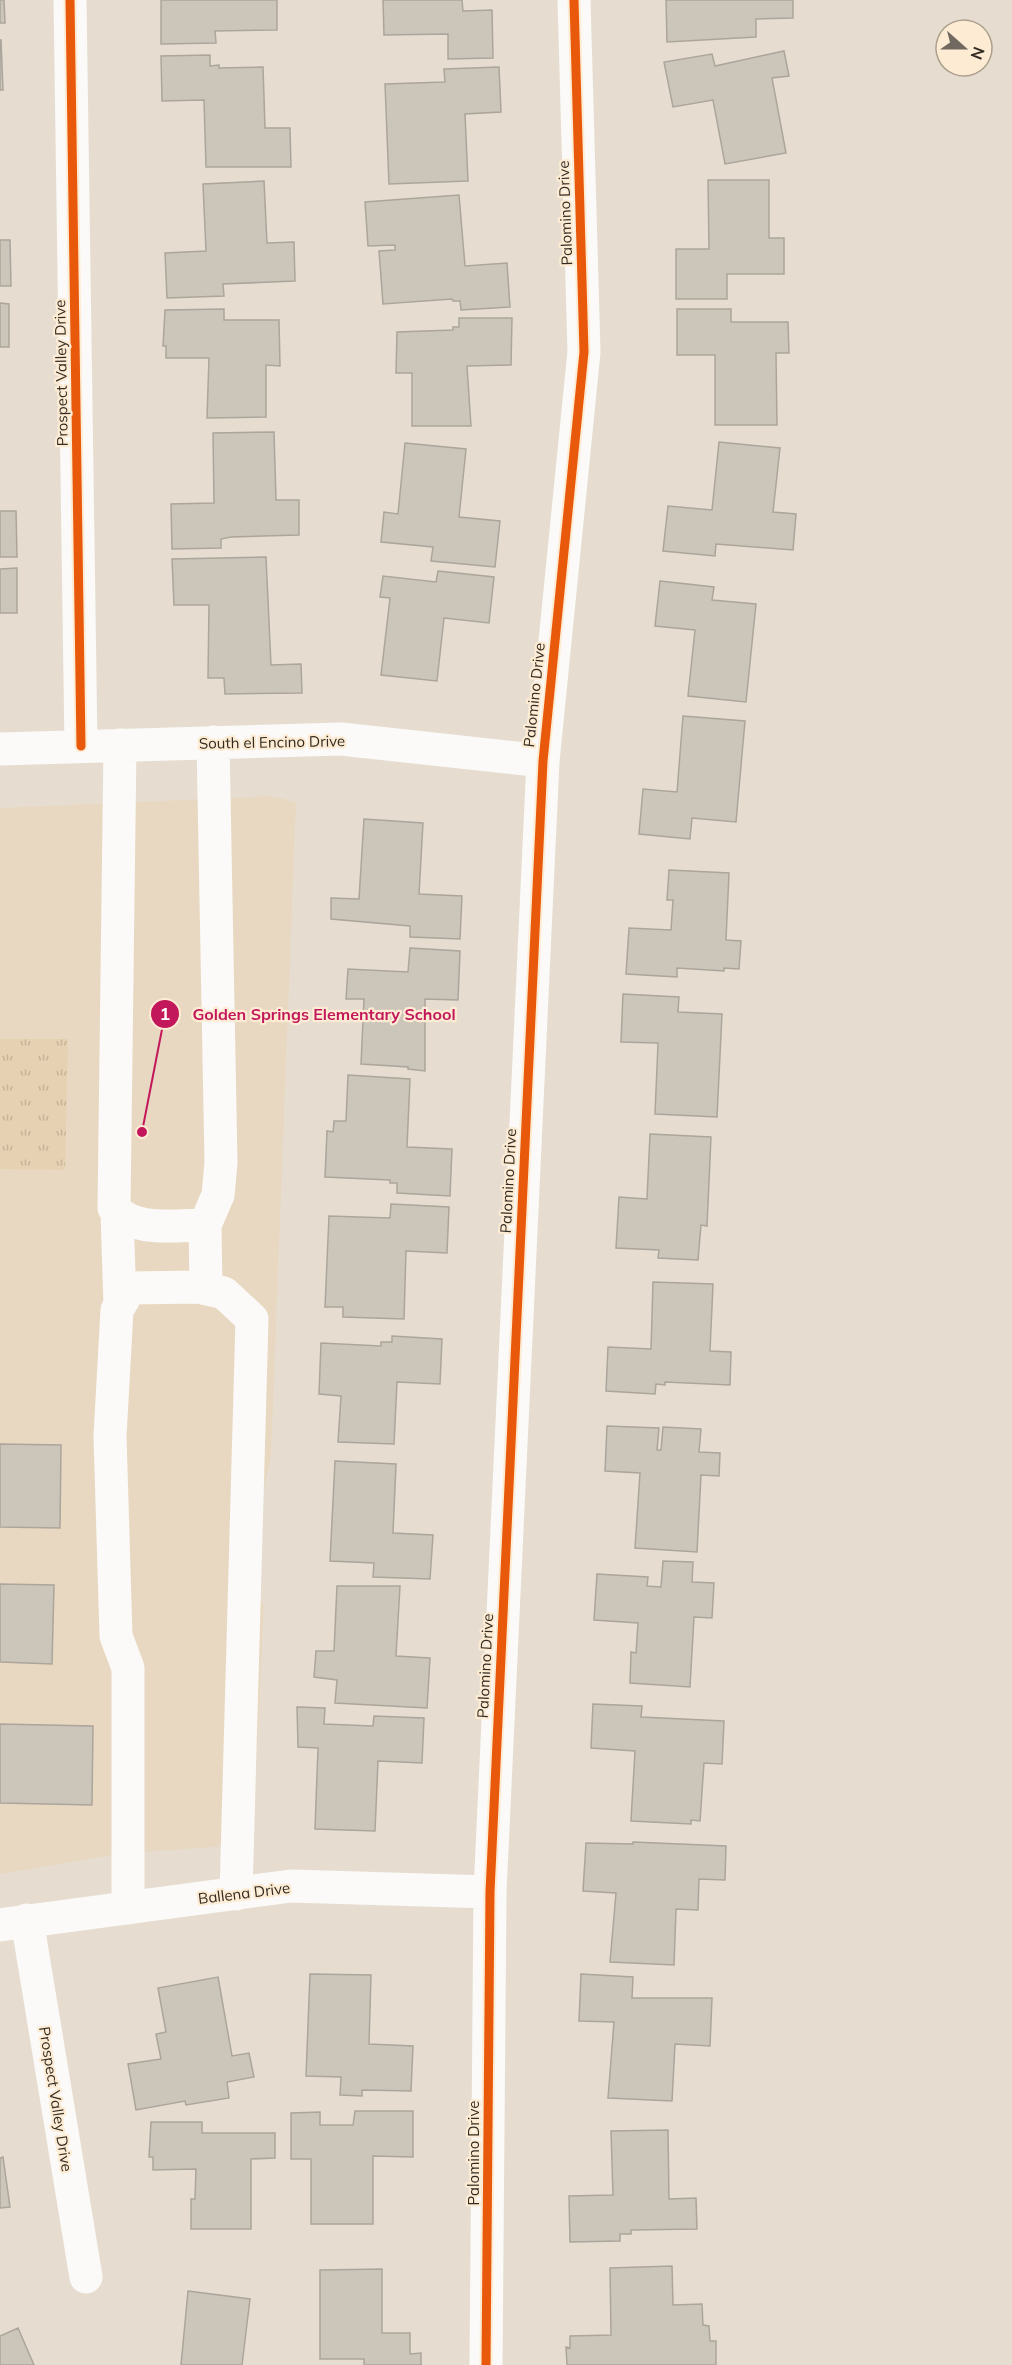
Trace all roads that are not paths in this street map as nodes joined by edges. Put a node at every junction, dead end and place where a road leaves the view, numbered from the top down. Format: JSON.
{"nodes":[{"id":1,"x":70,"y":0,"type":"edge"},
{"id":2,"x":574,"y":0,"type":"edge"},
{"id":3,"x":213,"y":742,"type":"junction"},
{"id":4,"x":120,"y":745,"type":"junction"},
{"id":5,"x":81,"y":746,"type":"junction"},
{"id":6,"x":0,"y":749,"type":"edge"},
{"id":7,"x":543,"y":761,"type":"junction"},
{"id":8,"x":117,"y":1212,"type":"junction"},
{"id":9,"x":205,"y":1225,"type":"junction"},
{"id":10,"x":206,"y":1289,"type":"junction"},
{"id":11,"x":120,"y":1305,"type":"junction"},
{"id":12,"x":490,"y":1892,"type":"junction"},
{"id":13,"x":236,"y":1894,"type":"junction"},
{"id":14,"x":128,"y":1908,"type":"junction"},
{"id":15,"x":13,"y":1923,"type":"edge"},
{"id":16,"x":86,"y":2277,"type":"dead end"},
{"id":17,"x":486,"y":2365,"type":"edge"}],
"edges":[{"from":1,"to":5,"type":"street","name":"Prospect Valley Drive"},
{"from":2,"to":7,"type":"street","name":"Palomino Drive"},
{"from":3,"to":4,"type":"street","name":"South el Encino Drive"},
{"from":3,"to":7,"type":"street","name":"South el Encino Drive"},
{"from":3,"to":9,"type":"street"},
{"from":4,"to":5,"type":"street","name":"South el Encino Drive"},
{"from":4,"to":8,"type":"street"},
{"from":5,"to":6,"type":"street","name":"South el Encino Drive"},
{"from":7,"to":12,"type":"street","name":"Palomino Drive"},
{"from":8,"to":9,"type":"street"},
{"from":8,"to":11,"type":"street"},
{"from":9,"to":10,"type":"street"},
{"from":10,"to":11,"type":"street"},
{"from":10,"to":13,"type":"street"},
{"from":11,"to":14,"type":"street"},
{"from":12,"to":13,"type":"street","name":"Ballena Drive"},
{"from":12,"to":17,"type":"street","name":"Palomino Drive"},
{"from":13,"to":14,"type":"street","name":"Ballena Drive"},
{"from":14,"to":15,"type":"street","name":"Ballena Drive"},
{"from":15,"to":16,"type":"street","name":"Prospect Valley Drive"}]}
